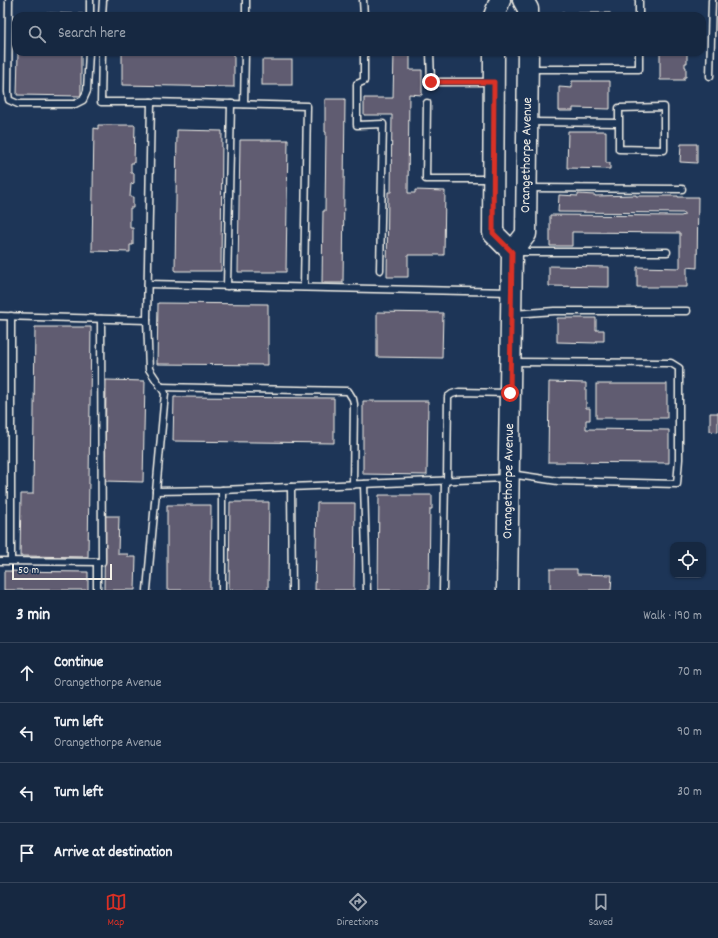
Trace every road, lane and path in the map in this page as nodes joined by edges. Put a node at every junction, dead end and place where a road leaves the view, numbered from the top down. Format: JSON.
{"nodes":[{"id":1,"x":9,"y":0,"type":"edge"},
{"id":2,"x":90,"y":0,"type":"edge"},
{"id":3,"x":103,"y":0,"type":"edge"},
{"id":4,"x":246,"y":0,"type":"edge"},
{"id":5,"x":363,"y":0,"type":"edge"},
{"id":6,"x":500,"y":0,"type":"edge"},
{"id":7,"x":523,"y":0,"type":"edge"},
{"id":8,"x":639,"y":0,"type":"edge"},
{"id":9,"x":712,"y":0,"type":"edge"},
{"id":10,"x":90,"y":12,"type":"edge"},
{"id":11,"x":102,"y":12,"type":"edge"},
{"id":12,"x":246,"y":12,"type":"edge"},
{"id":13,"x":364,"y":12,"type":"edge"},
{"id":14,"x":496,"y":12,"type":"edge"},
{"id":15,"x":528,"y":12,"type":"edge"},
{"id":16,"x":639,"y":12,"type":"edge"},
{"id":17,"x":89,"y":56,"type":"edge"},
{"id":18,"x":102,"y":56,"type":"edge"},
{"id":19,"x":245,"y":56,"type":"edge"},
{"id":20,"x":364,"y":56,"type":"edge"},
{"id":21,"x":430,"y":56,"type":"edge"},
{"id":22,"x":494,"y":56,"type":"edge"},
{"id":23,"x":639,"y":56,"type":"edge"},
{"id":24,"x":528,"y":60,"type":"edge"},
{"id":25,"x":710,"y":76,"type":"dead end"},
{"id":26,"x":494,"y":82,"type":"junction"},
{"id":27,"x":152,"y":102,"type":"junction"},
{"id":28,"x":427,"y":103,"type":"dead end"},
{"id":29,"x":231,"y":104,"type":"junction"},
{"id":30,"x":244,"y":104,"type":"junction"},
{"id":31,"x":527,"y":122,"type":"junction"},
{"id":32,"x":619,"y":123,"type":"junction"},
{"id":33,"x":493,"y":179,"type":"junction"},
{"id":34,"x":526,"y":188,"type":"junction"},
{"id":35,"x":682,"y":189,"type":"dead end"},
{"id":36,"x":512,"y":252,"type":"junction"},
{"id":37,"x":667,"y":252,"type":"dead end"},
{"id":38,"x":380,"y":270,"type":"dead end"},
{"id":39,"x":148,"y":284,"type":"junction"},
{"id":40,"x":227,"y":286,"type":"junction"},
{"id":41,"x":304,"y":287,"type":"junction"},
{"id":42,"x":511,"y":292,"type":"junction"},
{"id":43,"x":687,"y":311,"type":"dead end"},
{"id":44,"x":511,"y":315,"type":"junction"},
{"id":45,"x":0,"y":316,"type":"edge"},
{"id":46,"x":12,"y":316,"type":"junction"},
{"id":47,"x":101,"y":319,"type":"junction"},
{"id":48,"x":147,"y":320,"type":"junction"},
{"id":49,"x":510,"y":362,"type":"junction"},
{"id":50,"x":161,"y":387,"type":"junction"},
{"id":51,"x":510,"y":393,"type":"junction"},
{"id":52,"x":509,"y":476,"type":"junction"},
{"id":53,"x":446,"y":481,"type":"junction"},
{"id":54,"x":364,"y":484,"type":"junction"},
{"id":55,"x":353,"y":485,"type":"junction"},
{"id":56,"x":291,"y":487,"type":"junction"},
{"id":57,"x":222,"y":490,"type":"junction"},
{"id":58,"x":156,"y":491,"type":"junction"},
{"id":59,"x":0,"y":561,"type":"edge"},
{"id":60,"x":10,"y":561,"type":"junction"},
{"id":61,"x":97,"y":562,"type":"junction"},
{"id":62,"x":97,"y":590,"type":"edge"},
{"id":63,"x":147,"y":590,"type":"edge"},
{"id":64,"x":222,"y":590,"type":"edge"},
{"id":65,"x":292,"y":590,"type":"edge"},
{"id":66,"x":367,"y":590,"type":"edge"},
{"id":67,"x":443,"y":590,"type":"edge"},
{"id":68,"x":507,"y":590,"type":"edge"}],
"edges":[{"from":1,"to":17,"type":"lane"},
{"from":2,"to":10,"type":"lane"},
{"from":3,"to":11,"type":"lane"},
{"from":4,"to":12,"type":"lane"},
{"from":5,"to":13,"type":"lane"},
{"from":6,"to":14,"type":"main road"},
{"from":7,"to":15,"type":"main road"},
{"from":8,"to":16,"type":"lane"},
{"from":9,"to":25,"type":"lane"},
{"from":18,"to":27,"type":"lane"},
{"from":19,"to":30,"type":"lane"},
{"from":20,"to":38,"type":"lane"},
{"from":21,"to":26,"type":"lane"},
{"from":22,"to":26,"type":"main road"},
{"from":23,"to":24,"type":"lane"},
{"from":24,"to":31,"type":"main road","name":"Orangethorpe Avenue"},
{"from":26,"to":33,"type":"main road"},
{"from":27,"to":29,"type":"lane"},
{"from":27,"to":39,"type":"lane"},
{"from":28,"to":33,"type":"lane"},
{"from":29,"to":30,"type":"lane"},
{"from":29,"to":40,"type":"lane"},
{"from":30,"to":41,"type":"lane"},
{"from":31,"to":32,"type":"lane"},
{"from":31,"to":34,"type":"main road","name":"Orangethorpe Avenue"},
{"from":32,"to":32,"type":"lane"},
{"from":33,"to":36,"type":"main road"},
{"from":34,"to":35,"type":"lane"},
{"from":34,"to":36,"type":"main road","name":"Orangethorpe Avenue"},
{"from":36,"to":37,"type":"lane"},
{"from":36,"to":42,"type":"main road","name":"Orangethorpe Avenue"},
{"from":39,"to":40,"type":"lane"},
{"from":39,"to":48,"type":"lane"},
{"from":40,"to":41,"type":"lane"},
{"from":41,"to":42,"type":"lane"},
{"from":42,"to":44,"type":"main road","name":"Orangethorpe Avenue"},
{"from":43,"to":44,"type":"lane"},
{"from":44,"to":49,"type":"main road","name":"Orangethorpe Avenue"},
{"from":45,"to":46,"type":"lane"},
{"from":46,"to":47,"type":"lane"},
{"from":46,"to":60,"type":"lane"},
{"from":47,"to":48,"type":"lane"},
{"from":47,"to":61,"type":"lane"},
{"from":48,"to":50,"type":"lane"},
{"from":49,"to":51,"type":"main road","name":"Orangethorpe Avenue"},
{"from":49,"to":52,"type":"lane"},
{"from":50,"to":55,"type":"lane"},
{"from":50,"to":58,"type":"lane"},
{"from":51,"to":52,"type":"main road","name":"Orangethorpe Avenue"},
{"from":51,"to":53,"type":"lane"},
{"from":52,"to":53,"type":"lane"},
{"from":52,"to":68,"type":"main road","name":"Orangethorpe Avenue"},
{"from":53,"to":54,"type":"lane"},
{"from":53,"to":67,"type":"lane"},
{"from":54,"to":55,"type":"lane"},
{"from":54,"to":66,"type":"lane"},
{"from":55,"to":56,"type":"lane"},
{"from":56,"to":57,"type":"lane"},
{"from":56,"to":65,"type":"lane"},
{"from":57,"to":58,"type":"lane"},
{"from":57,"to":64,"type":"lane"},
{"from":58,"to":63,"type":"lane"},
{"from":59,"to":60,"type":"lane"},
{"from":60,"to":61,"type":"lane"},
{"from":61,"to":62,"type":"lane"}]}
